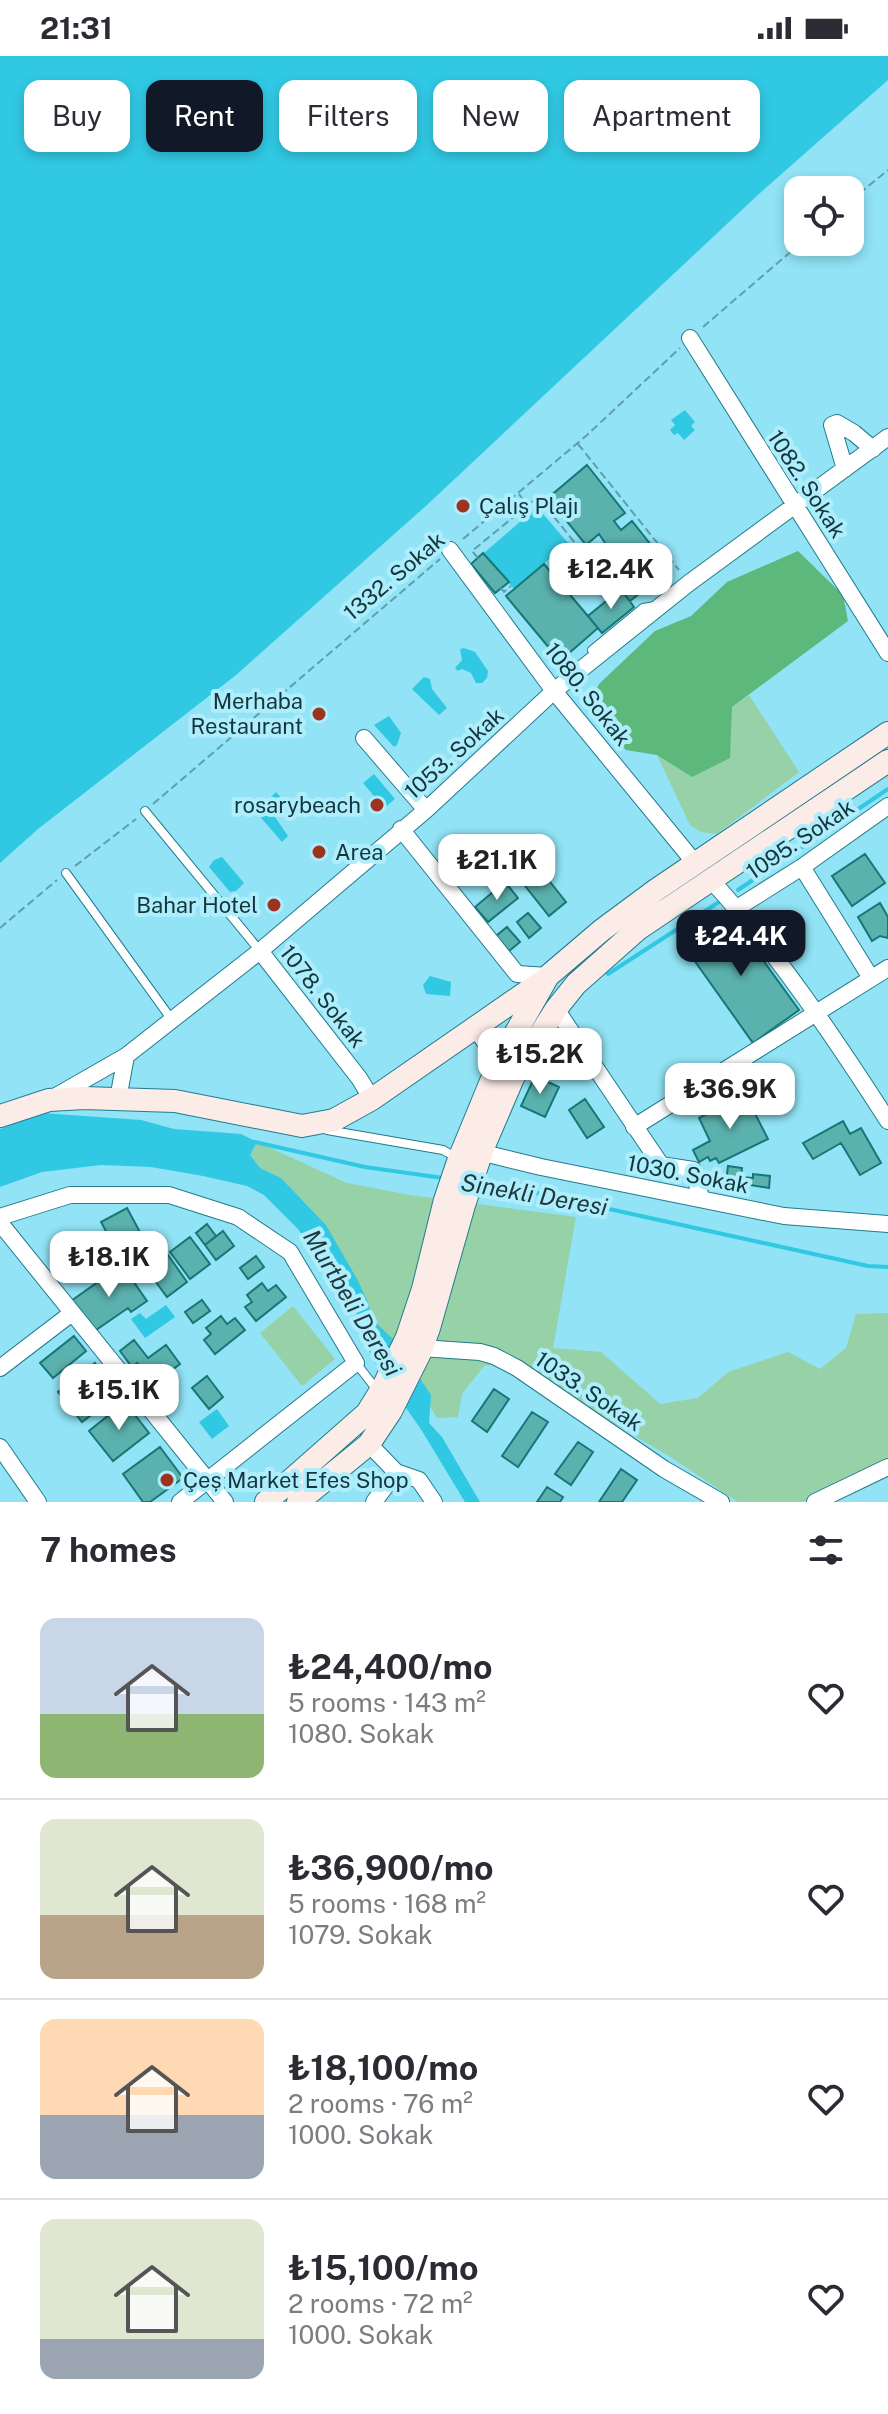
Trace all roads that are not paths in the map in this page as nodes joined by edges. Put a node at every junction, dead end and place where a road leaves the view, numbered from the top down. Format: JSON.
{"nodes":[{"id":1,"x":690,"y":338,"type":"road end"},
{"id":2,"x":888,"y":437,"type":"edge"},
{"id":3,"x":873,"y":449,"type":"junction"},
{"id":4,"x":845,"y":469,"type":"junction"},
{"id":5,"x":797,"y":506,"type":"junction"},
{"id":6,"x":450,"y":550,"type":"road end"},
{"id":7,"x":888,"y":653,"type":"edge"},
{"id":8,"x":554,"y":691,"type":"junction"},
{"id":9,"x":888,"y":733,"type":"edge"},
{"id":10,"x":364,"y":738,"type":"dead end"},
{"id":11,"x":888,"y":761,"type":"edge"},
{"id":12,"x":888,"y":806,"type":"edge"},
{"id":13,"x":426,"y":810,"type":"junction"},
{"id":14,"x":145,"y":811,"type":"road end"},
{"id":15,"x":401,"y":829,"type":"junction"},
{"id":16,"x":695,"y":863,"type":"junction"},
{"id":17,"x":802,"y":867,"type":"junction"},
{"id":18,"x":66,"y":873,"type":"road end"},
{"id":19,"x":711,"y":880,"type":"junction"},
{"id":20,"x":737,"y":908,"type":"junction"},
{"id":21,"x":260,"y":951,"type":"junction"},
{"id":22,"x":888,"y":968,"type":"edge"},
{"id":23,"x":548,"y":976,"type":"junction"},
{"id":24,"x":871,"y":978,"type":"junction"},
{"id":25,"x":576,"y":984,"type":"junction"},
{"id":26,"x":556,"y":1009,"type":"junction"},
{"id":27,"x":814,"y":1012,"type":"junction"},
{"id":28,"x":172,"y":1020,"type":"junction"},
{"id":29,"x":475,"y":1028,"type":"junction"},
{"id":30,"x":126,"y":1056,"type":"junction"},
{"id":31,"x":499,"y":1062,"type":"junction"},
{"id":32,"x":118,"y":1099,"type":"junction"},
{"id":33,"x":372,"y":1099,"type":"junction"},
{"id":34,"x":49,"y":1100,"type":"junction"},
{"id":35,"x":0,"y":1116,"type":"edge"},
{"id":36,"x":888,"y":1121,"type":"edge"},
{"id":37,"x":302,"y":1126,"type":"junction"},
{"id":38,"x":634,"y":1127,"type":"junction"},
{"id":39,"x":483,"y":1148,"type":"junction"},
{"id":40,"x":464,"y":1165,"type":"junction"},
{"id":41,"x":701,"y":1198,"type":"junction"},
{"id":42,"x":0,"y":1220,"type":"edge"},
{"id":43,"x":888,"y":1224,"type":"edge"},
{"id":44,"x":72,"y":1313,"type":"junction"},
{"id":45,"x":416,"y":1346,"type":"junction"},
{"id":46,"x":356,"y":1363,"type":"junction"},
{"id":47,"x":0,"y":1368,"type":"edge"},
{"id":48,"x":385,"y":1397,"type":"junction"},
{"id":49,"x":369,"y":1444,"type":"junction"},
{"id":50,"x":0,"y":1447,"type":"edge"},
{"id":51,"x":888,"y":1467,"type":"edge"},
{"id":52,"x":396,"y":1472,"type":"junction"},
{"id":53,"x":207,"y":1481,"type":"junction"},
{"id":54,"x":38,"y":1502,"type":"edge"},
{"id":55,"x":180,"y":1502,"type":"edge"},
{"id":56,"x":225,"y":1502,"type":"edge"},
{"id":57,"x":266,"y":1502,"type":"edge"},
{"id":58,"x":298,"y":1502,"type":"edge"},
{"id":59,"x":374,"y":1502,"type":"edge"},
{"id":60,"x":434,"y":1502,"type":"edge"},
{"id":61,"x":721,"y":1502,"type":"edge"},
{"id":62,"x":815,"y":1502,"type":"edge"}],
"edges":[{"from":1,"to":5,"type":"street","name":"1082. Sokak"},
{"from":2,"to":3,"type":"street","name":"1053. Sokak"},
{"from":3,"to":4,"type":"street","name":"1053. Sokak"},
{"from":3,"to":4,"type":"street"},
{"from":4,"to":5,"type":"street","name":"1053. Sokak"},
{"from":5,"to":7,"type":"street","name":"1082. Sokak"},
{"from":5,"to":8,"type":"street","name":"1053. Sokak"},
{"from":6,"to":8,"type":"street","name":"1080. Sokak"},
{"from":8,"to":13,"type":"street","name":"1053. Sokak"},
{"from":8,"to":16,"type":"street","name":"1080. Sokak"},
{"from":9,"to":16,"type":"main road"},
{"from":10,"to":13,"type":"street"},
{"from":11,"to":19,"type":"main road"},
{"from":12,"to":17,"type":"street","name":"1095. Sokak"},
{"from":13,"to":15,"type":"street","name":"1053. Sokak"},
{"from":14,"to":21,"type":"lane","name":"1078. Sokak"},
{"from":15,"to":21,"type":"street","name":"1053. Sokak"},
{"from":15,"to":23,"type":"street"},
{"from":16,"to":23,"type":"main road"},
{"from":17,"to":20,"type":"street","name":"1095. Sokak"},
{"from":17,"to":24,"type":"street"},
{"from":18,"to":28,"type":"lane"},
{"from":19,"to":20,"type":"street"},
{"from":19,"to":25,"type":"main road"},
{"from":20,"to":27,"type":"street"},
{"from":21,"to":28,"type":"street","name":"1053. Sokak"},
{"from":21,"to":33,"type":"street","name":"1078. Sokak"},
{"from":22,"to":24,"type":"street"},
{"from":23,"to":25,"type":"main road"},
{"from":23,"to":29,"type":"main road"},
{"from":23,"to":31,"type":"main road"},
{"from":24,"to":27,"type":"street"},
{"from":25,"to":26,"type":"main road"},
{"from":26,"to":38,"type":"street"},
{"from":26,"to":39,"type":"main road"},
{"from":27,"to":36,"type":"street"},
{"from":27,"to":38,"type":"street"},
{"from":28,"to":30,"type":"street","name":"1053. Sokak"},
{"from":29,"to":31,"type":"street"},
{"from":29,"to":33,"type":"main road"},
{"from":30,"to":32,"type":"street"},
{"from":30,"to":34,"type":"street","name":"1053. Sokak"},
{"from":31,"to":40,"type":"main road"},
{"from":32,"to":34,"type":"main road"},
{"from":32,"to":37,"type":"main road"},
{"from":33,"to":37,"type":"main road"},
{"from":34,"to":35,"type":"main road"},
{"from":37,"to":40,"type":"lane"},
{"from":38,"to":41,"type":"street"},
{"from":39,"to":40,"type":"main road"},
{"from":39,"to":41,"type":"street","name":"1030. Sokak"},
{"from":40,"to":45,"type":"main road"},
{"from":41,"to":43,"type":"street","name":"1030. Sokak"},
{"from":42,"to":44,"type":"street"},
{"from":42,"to":46,"type":"street"},
{"from":44,"to":47,"type":"street"},
{"from":44,"to":53,"type":"street"},
{"from":45,"to":48,"type":"main road"},
{"from":45,"to":61,"type":"street","name":"1033. Sokak"},
{"from":46,"to":48,"type":"lane"},
{"from":46,"to":53,"type":"street"},
{"from":48,"to":49,"type":"main road"},
{"from":48,"to":57,"type":"main road"},
{"from":49,"to":52,"type":"street"},
{"from":49,"to":58,"type":"main road"},
{"from":50,"to":54,"type":"street"},
{"from":51,"to":62,"type":"street"},
{"from":52,"to":59,"type":"street"},
{"from":52,"to":60,"type":"street"},
{"from":53,"to":55,"type":"street"},
{"from":53,"to":56,"type":"street"}]}
